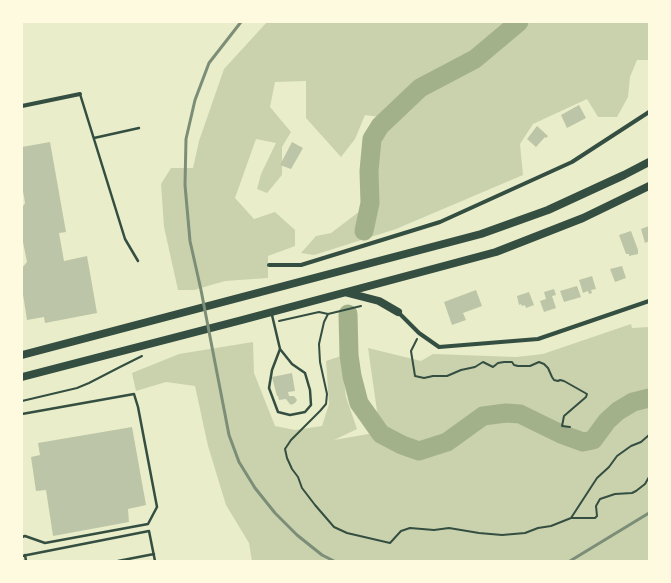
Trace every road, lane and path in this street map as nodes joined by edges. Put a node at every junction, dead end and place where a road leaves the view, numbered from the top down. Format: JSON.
{"nodes":[{"id":1,"x":80,"y":94,"type":"joint"},
{"id":2,"x":22,"y":106,"type":"edge"},
{"id":3,"x":649,"y":112,"type":"edge"},
{"id":4,"x":139,"y":128,"type":"dead end"},
{"id":5,"x":94,"y":138,"type":"junction"},
{"id":6,"x":649,"y":162,"type":"edge"},
{"id":7,"x":649,"y":186,"type":"edge"},
{"id":8,"x":645,"y":190,"type":"edge"},
{"id":9,"x":138,"y":261,"type":"dead end"},
{"id":10,"x":269,"y":265,"type":"dead end"},
{"id":11,"x":345,"y":292,"type":"junction"},
{"id":12,"x":649,"y":301,"type":"edge"},
{"id":13,"x":366,"y":307,"type":"dead end"},
{"id":14,"x":271,"y":312,"type":"junction"},
{"id":15,"x":398,"y":312,"type":"joint"},
{"id":16,"x":328,"y":314,"type":"junction"},
{"id":17,"x":274,"y":322,"type":"junction"},
{"id":18,"x":420,"y":333,"type":"junction"},
{"id":19,"x":280,"y":349,"type":"junction"},
{"id":20,"x":146,"y":355,"type":"dead end"},
{"id":21,"x":22,"y":356,"type":"edge"},
{"id":22,"x":22,"y":377,"type":"edge"},
{"id":23,"x":22,"y":401,"type":"edge"},
{"id":24,"x":22,"y":414,"type":"edge"},
{"id":25,"x":570,"y":427,"type":"dead end"},
{"id":26,"x":649,"y":435,"type":"edge"},
{"id":27,"x":649,"y":477,"type":"edge"},
{"id":28,"x":571,"y":518,"type":"junction"},
{"id":29,"x":22,"y":537,"type":"edge"},
{"id":30,"x":154,"y":554,"type":"junction"},
{"id":31,"x":24,"y":556,"type":"edge"},
{"id":32,"x":26,"y":561,"type":"edge"},
{"id":33,"x":118,"y":561,"type":"edge"},
{"id":34,"x":155,"y":561,"type":"edge"}],
"edges":[{"from":1,"to":2,"type":"street"},
{"from":1,"to":5,"type":"lane"},
{"from":3,"to":10,"type":"street"},
{"from":4,"to":5,"type":"lane"},
{"from":5,"to":9,"type":"lane"},
{"from":6,"to":21,"type":"highway"},
{"from":7,"to":8,"type":"highway"},
{"from":8,"to":11,"type":"highway"},
{"from":11,"to":14,"type":"highway"},
{"from":11,"to":15,"type":"highway"},
{"from":12,"to":18,"type":"street"},
{"from":13,"to":16,"type":"path"},
{"from":14,"to":17,"type":"lane"},
{"from":14,"to":22,"type":"highway"},
{"from":15,"to":18,"type":"street"},
{"from":16,"to":17,"type":"path"},
{"from":16,"to":28,"type":"path"},
{"from":17,"to":19,"type":"lane"},
{"from":18,"to":25,"type":"path"},
{"from":19,"to":19,"type":"lane"},
{"from":20,"to":23,"type":"path"},
{"from":24,"to":29,"type":"lane"},
{"from":26,"to":28,"type":"path"},
{"from":27,"to":28,"type":"path"},
{"from":30,"to":31,"type":"lane"},
{"from":30,"to":33,"type":"lane"},
{"from":30,"to":34,"type":"lane"},
{"from":31,"to":32,"type":"lane"}]}
